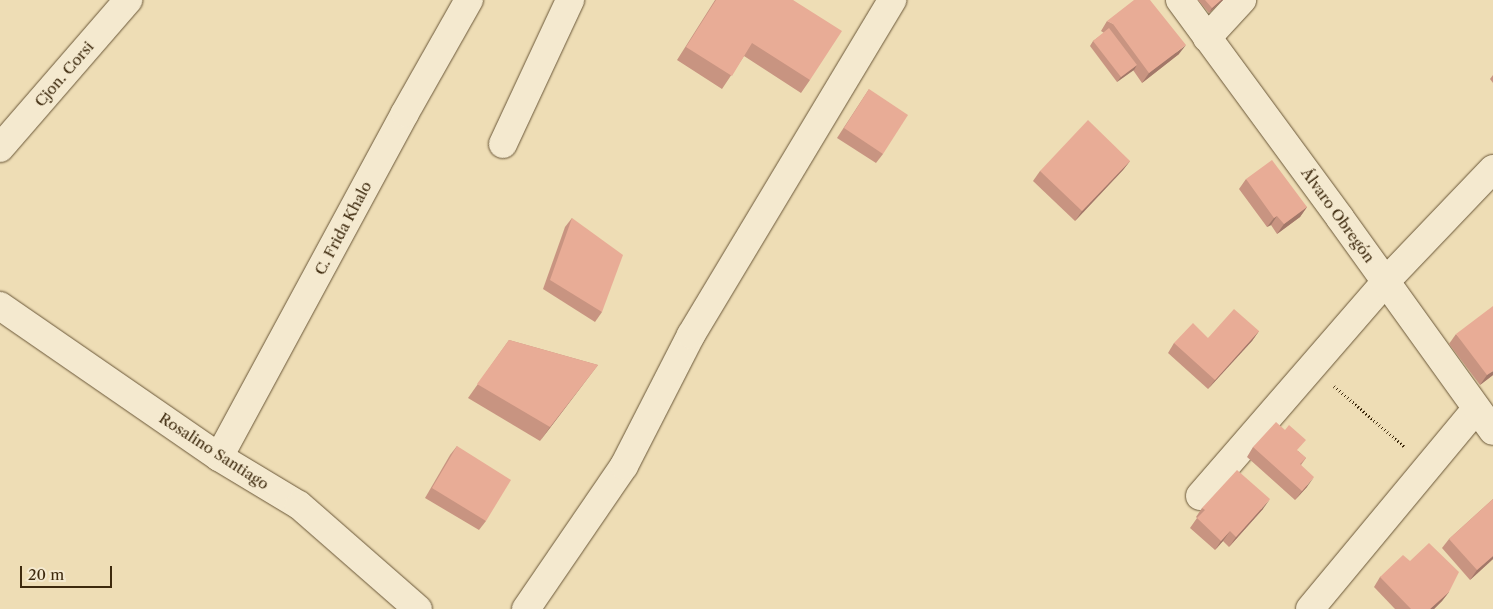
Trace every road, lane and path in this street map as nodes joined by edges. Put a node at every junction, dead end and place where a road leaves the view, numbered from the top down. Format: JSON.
{"nodes":[{"id":1,"x":128,"y":0,"type":"edge"},
{"id":2,"x":469,"y":0,"type":"edge"},
{"id":3,"x":570,"y":0,"type":"edge"},
{"id":4,"x":892,"y":0,"type":"edge"},
{"id":5,"x":1180,"y":0,"type":"edge"},
{"id":6,"x":1242,"y":0,"type":"edge"},
{"id":7,"x":1207,"y":38,"type":"junction"},
{"id":8,"x":503,"y":144,"type":"dead end"},
{"id":9,"x":0,"y":148,"type":"edge"},
{"id":10,"x":1493,"y":169,"type":"edge"},
{"id":11,"x":1386,"y":281,"type":"junction"},
{"id":12,"x":0,"y":306,"type":"edge"},
{"id":13,"x":1311,"y":367,"type":"junction"},
{"id":14,"x":1476,"y":409,"type":"junction"},
{"id":15,"x":1493,"y":431,"type":"edge"},
{"id":16,"x":219,"y":457,"type":"junction"},
{"id":17,"x":1428,"y":467,"type":"junction"},
{"id":18,"x":1200,"y":496,"type":"dead end"},
{"id":19,"x":418,"y":609,"type":"edge"},
{"id":20,"x":526,"y":609,"type":"edge"},
{"id":21,"x":1310,"y":609,"type":"edge"}],
"edges":[{"from":1,"to":9,"type":"street","name":"Cjon. Corsi"},
{"from":2,"to":16,"type":"street","name":"C. Frida Khalo"},
{"from":3,"to":8,"type":"street"},
{"from":4,"to":20,"type":"street"},
{"from":5,"to":7,"type":"street","name":"Álvaro Obregón"},
{"from":6,"to":7,"type":"street"},
{"from":7,"to":11,"type":"street","name":"Álvaro Obregón"},
{"from":10,"to":11,"type":"street"},
{"from":11,"to":13,"type":"street"},
{"from":11,"to":14,"type":"street","name":"Álvaro Obregón"},
{"from":12,"to":16,"type":"street","name":"Rosalino Santiago"},
{"from":13,"to":17,"type":"path"},
{"from":13,"to":18,"type":"street"},
{"from":14,"to":15,"type":"street","name":"Álvaro Obregón"},
{"from":14,"to":17,"type":"street"},
{"from":16,"to":19,"type":"street","name":"Rosalino Santiago"},
{"from":17,"to":21,"type":"street"}]}
